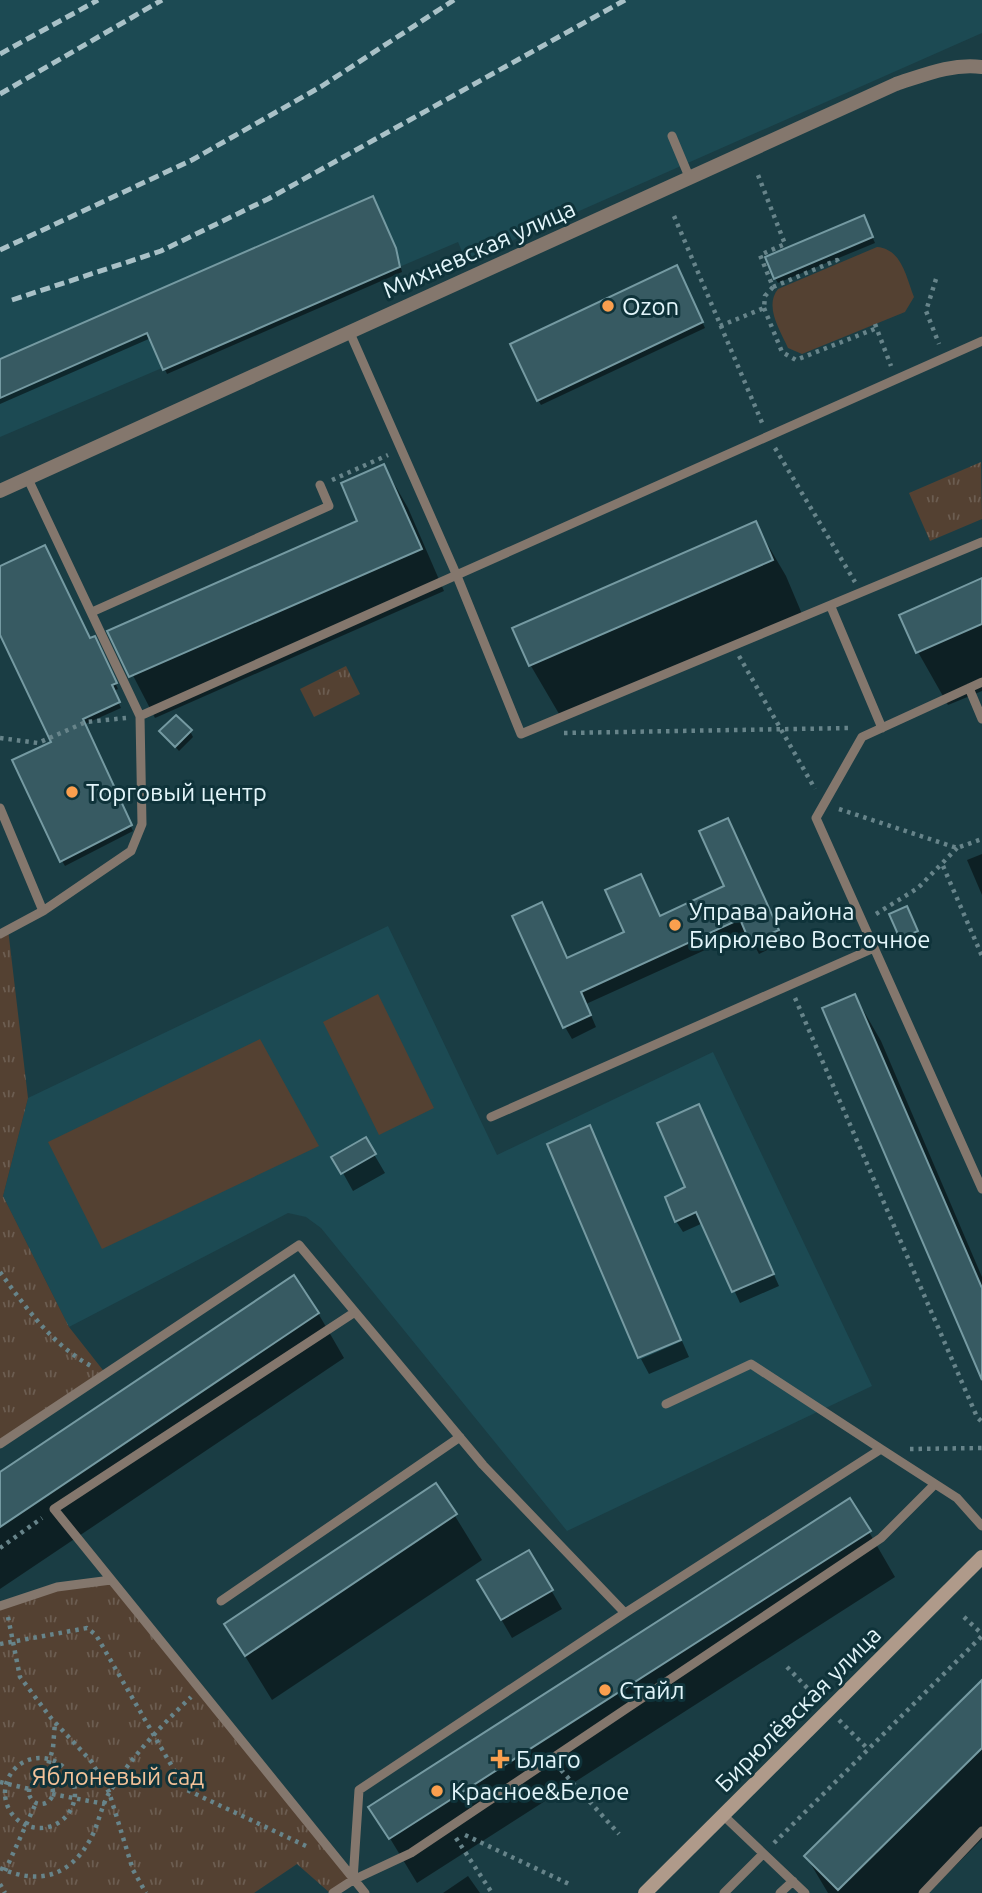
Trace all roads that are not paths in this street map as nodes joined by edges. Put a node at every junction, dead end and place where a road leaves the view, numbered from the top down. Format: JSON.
{"nodes":[{"id":1,"x":982,"y":66,"type":"edge"},
{"id":2,"x":672,"y":136,"type":"dead end"},
{"id":3,"x":690,"y":179,"type":"junction"},
{"id":4,"x":350,"y":333,"type":"junction"},
{"id":5,"x":982,"y":341,"type":"edge"},
{"id":6,"x":28,"y":479,"type":"junction"},
{"id":7,"x":320,"y":485,"type":"road end"},
{"id":8,"x":0,"y":491,"type":"edge"},
{"id":9,"x":982,"y":542,"type":"edge"},
{"id":10,"x":457,"y":576,"type":"junction"},
{"id":11,"x":831,"y":607,"type":"junction"},
{"id":12,"x":92,"y":612,"type":"junction"},
{"id":13,"x":982,"y":682,"type":"edge"},
{"id":14,"x":969,"y":688,"type":"junction"},
{"id":15,"x":141,"y":716,"type":"junction"},
{"id":16,"x":982,"y":719,"type":"edge"},
{"id":17,"x":882,"y":728,"type":"junction"},
{"id":18,"x":0,"y":808,"type":"edge"},
{"id":19,"x":43,"y":911,"type":"junction"},
{"id":20,"x":0,"y":934,"type":"edge"},
{"id":21,"x":874,"y":948,"type":"junction"},
{"id":22,"x":491,"y":1117,"type":"dead end"},
{"id":23,"x":982,"y":1189,"type":"edge"},
{"id":24,"x":355,"y":1312,"type":"junction"},
{"id":25,"x":666,"y":1404,"type":"dead end"},
{"id":26,"x":460,"y":1437,"type":"junction"},
{"id":27,"x":0,"y":1444,"type":"edge"},
{"id":28,"x":881,"y":1449,"type":"junction"},
{"id":29,"x":935,"y":1484,"type":"junction"},
{"id":30,"x":982,"y":1526,"type":"edge"},
{"id":31,"x":982,"y":1557,"type":"edge"},
{"id":32,"x":111,"y":1580,"type":"junction"},
{"id":33,"x":221,"y":1601,"type":"dead end"},
{"id":34,"x":3,"y":1606,"type":"edge"},
{"id":35,"x":625,"y":1614,"type":"junction"},
{"id":36,"x":724,"y":1816,"type":"junction"},
{"id":37,"x":982,"y":1830,"type":"edge"},
{"id":38,"x":763,"y":1854,"type":"junction"},
{"id":39,"x":353,"y":1880,"type":"junction"},
{"id":40,"x":793,"y":1881,"type":"junction"},
{"id":41,"x":333,"y":1893,"type":"edge"},
{"id":42,"x":365,"y":1893,"type":"edge"},
{"id":43,"x":646,"y":1893,"type":"edge"},
{"id":44,"x":724,"y":1893,"type":"edge"},
{"id":45,"x":780,"y":1893,"type":"edge"},
{"id":46,"x":805,"y":1893,"type":"edge"},
{"id":47,"x":923,"y":1893,"type":"edge"}],
"edges":[{"from":1,"to":3,"type":"street","name":"Михневская улица"},
{"from":2,"to":3,"type":"lane"},
{"from":3,"to":4,"type":"street","name":"Михневская улица"},
{"from":4,"to":6,"type":"street","name":"Михневская улица"},
{"from":4,"to":10,"type":"lane"},
{"from":5,"to":10,"type":"lane"},
{"from":6,"to":8,"type":"street","name":"Михневская улица"},
{"from":6,"to":12,"type":"lane"},
{"from":7,"to":12,"type":"lane"},
{"from":9,"to":11,"type":"lane"},
{"from":10,"to":11,"type":"lane"},
{"from":10,"to":15,"type":"lane"},
{"from":11,"to":17,"type":"lane"},
{"from":12,"to":15,"type":"lane"},
{"from":13,"to":14,"type":"lane"},
{"from":14,"to":16,"type":"lane"},
{"from":14,"to":17,"type":"lane"},
{"from":15,"to":19,"type":"lane"},
{"from":17,"to":21,"type":"lane"},
{"from":18,"to":19,"type":"lane"},
{"from":19,"to":20,"type":"lane"},
{"from":21,"to":22,"type":"lane"},
{"from":21,"to":23,"type":"lane"},
{"from":24,"to":26,"type":"lane"},
{"from":24,"to":27,"type":"lane"},
{"from":24,"to":32,"type":"lane"},
{"from":25,"to":28,"type":"lane"},
{"from":26,"to":33,"type":"lane"},
{"from":26,"to":35,"type":"lane"},
{"from":28,"to":29,"type":"lane"},
{"from":28,"to":35,"type":"lane"},
{"from":29,"to":30,"type":"lane"},
{"from":29,"to":39,"type":"lane"},
{"from":31,"to":36,"type":"street","name":"Бирюлёвская улица"},
{"from":32,"to":34,"type":"lane"},
{"from":32,"to":39,"type":"lane"},
{"from":35,"to":39,"type":"lane"},
{"from":36,"to":38,"type":"lane"},
{"from":36,"to":43,"type":"street","name":"Бирюлёвская улица"},
{"from":37,"to":47,"type":"lane"},
{"from":38,"to":40,"type":"lane"},
{"from":38,"to":44,"type":"lane"},
{"from":39,"to":41,"type":"lane"},
{"from":39,"to":42,"type":"lane"},
{"from":40,"to":45,"type":"lane"},
{"from":40,"to":46,"type":"lane"}]}
